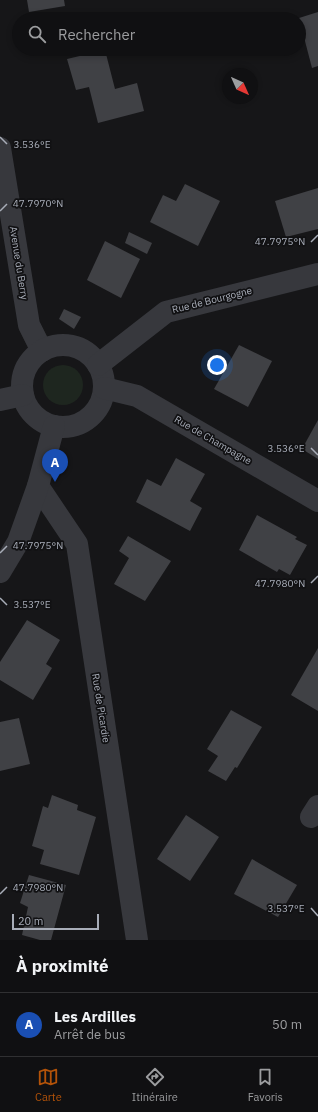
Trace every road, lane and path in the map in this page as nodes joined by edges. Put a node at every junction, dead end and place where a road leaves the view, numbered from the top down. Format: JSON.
{"nodes":[{"id":1,"x":0,"y":148,"type":"edge"},
{"id":2,"x":318,"y":274,"type":"edge"},
{"id":3,"x":42,"y":350,"type":"junction"},
{"id":4,"x":98,"y":365,"type":"junction"},
{"id":5,"x":104,"y":388,"type":"junction"},
{"id":6,"x":23,"y":395,"type":"junction"},
{"id":7,"x":0,"y":400,"type":"edge"},
{"id":8,"x":54,"y":426,"type":"junction"},
{"id":9,"x":38,"y":486,"type":"junction"},
{"id":10,"x":318,"y":500,"type":"edge"},
{"id":11,"x":0,"y":572,"type":"edge"},
{"id":12,"x":136,"y":940,"type":"edge"}],
"edges":[{"from":1,"to":3,"type":"street","name":"Avenue du Berry"},
{"from":2,"to":4,"type":"street","name":"Rue de Bourgogne"},
{"from":3,"to":4,"type":"street"},
{"from":3,"to":6,"type":"street"},
{"from":4,"to":5,"type":"street"},
{"from":5,"to":8,"type":"street"},
{"from":5,"to":10,"type":"street","name":"Rue de Champagne"},
{"from":6,"to":7,"type":"street"},
{"from":6,"to":8,"type":"street"},
{"from":8,"to":9,"type":"street"},
{"from":9,"to":11,"type":"street"},
{"from":9,"to":12,"type":"street","name":"Rue de Picardie"}]}
